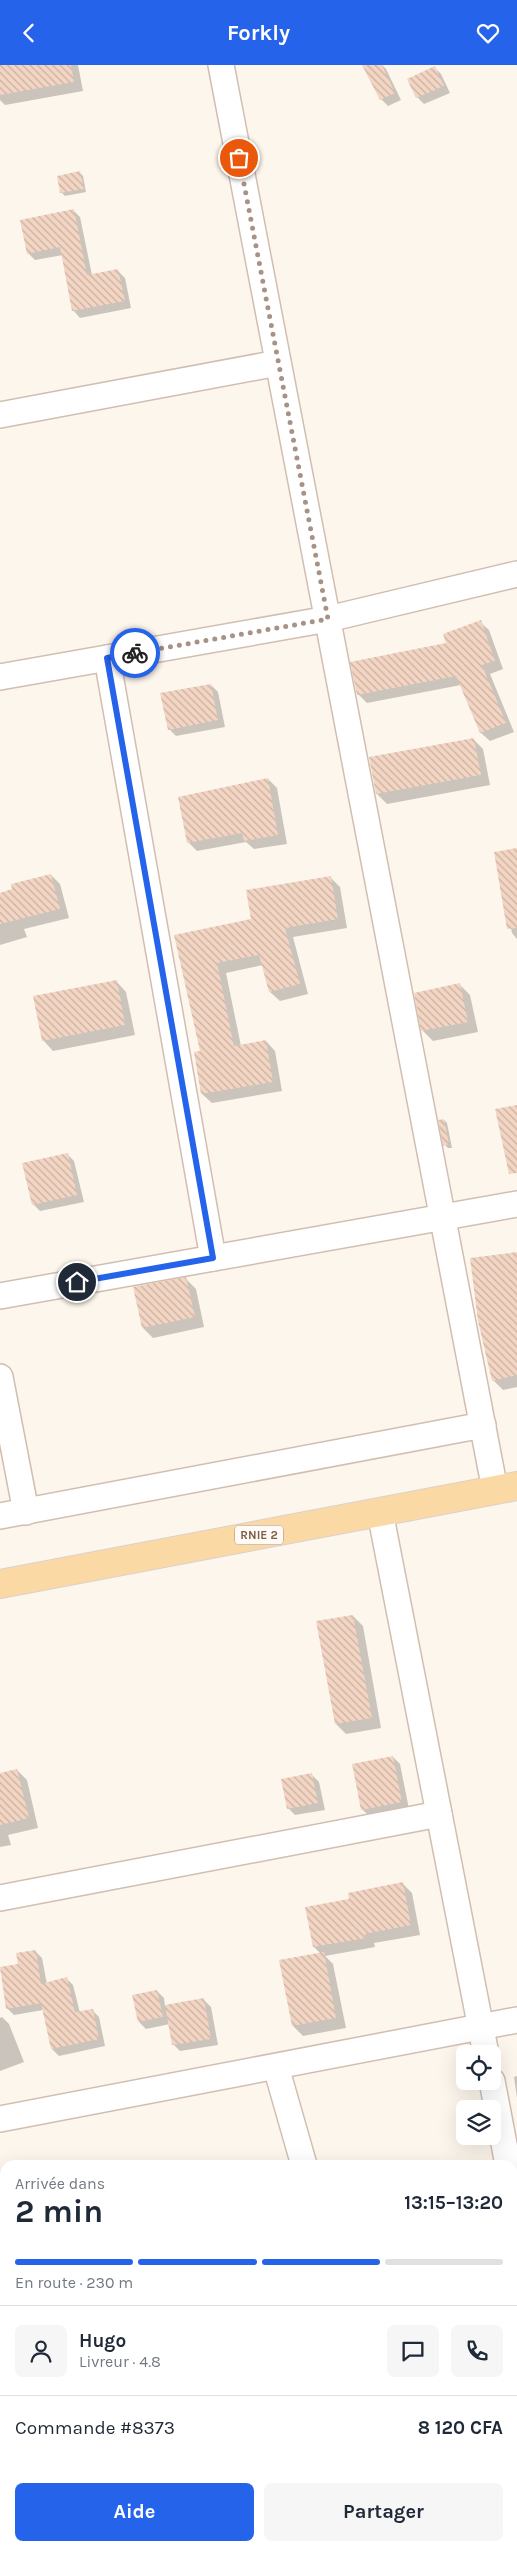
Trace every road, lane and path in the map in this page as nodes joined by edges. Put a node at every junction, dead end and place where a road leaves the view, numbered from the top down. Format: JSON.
{"nodes":[{"id":1,"x":221,"y":65,"type":"edge"},
{"id":2,"x":278,"y":363,"type":"junction"},
{"id":3,"x":0,"y":415,"type":"edge"},
{"id":4,"x":517,"y":574,"type":"edge"},
{"id":5,"x":328,"y":619,"type":"junction"},
{"id":6,"x":107,"y":658,"type":"junction"},
{"id":7,"x":0,"y":677,"type":"edge"},
{"id":8,"x":517,"y":1204,"type":"edge"},
{"id":9,"x":443,"y":1217,"type":"junction"},
{"id":10,"x":213,"y":1258,"type":"junction"},
{"id":11,"x":0,"y":1296,"type":"edge"},
{"id":12,"x":0,"y":1377,"type":"edge"},
{"id":13,"x":483,"y":1425,"type":"junction"},
{"id":14,"x":506,"y":1488,"type":"edge"},
{"id":15,"x":26,"y":1512,"type":"junction"},
{"id":16,"x":380,"y":1512,"type":"junction"},
{"id":17,"x":0,"y":1516,"type":"edge"},
{"id":18,"x":0,"y":1583,"type":"edge"},
{"id":19,"x":439,"y":1815,"type":"junction"},
{"id":20,"x":0,"y":1898,"type":"edge"},
{"id":21,"x":517,"y":2020,"type":"edge"},
{"id":22,"x":481,"y":2027,"type":"junction"},
{"id":23,"x":484,"y":2045,"type":"edge"},
{"id":24,"x":276,"y":2067,"type":"junction"},
{"id":25,"x":494,"y":2090,"type":"edge"},
{"id":26,"x":0,"y":2119,"type":"edge"},
{"id":27,"x":303,"y":2160,"type":"edge"},
{"id":28,"x":507,"y":2160,"type":"edge"}],
"edges":[{"from":1,"to":2,"type":"street"},
{"from":2,"to":3,"type":"street"},
{"from":2,"to":5,"type":"street"},
{"from":4,"to":5,"type":"street"},
{"from":5,"to":6,"type":"street"},
{"from":5,"to":9,"type":"street"},
{"from":6,"to":7,"type":"street"},
{"from":6,"to":10,"type":"street"},
{"from":8,"to":9,"type":"street"},
{"from":9,"to":10,"type":"street"},
{"from":9,"to":13,"type":"street"},
{"from":10,"to":11,"type":"street"},
{"from":12,"to":15,"type":"street"},
{"from":13,"to":14,"type":"street"},
{"from":13,"to":15,"type":"street"},
{"from":14,"to":16,"type":"main road","number":"RNIE 2"},
{"from":15,"to":17,"type":"street"},
{"from":16,"to":18,"type":"main road","number":"RNIE 2"},
{"from":16,"to":19,"type":"street"},
{"from":19,"to":20,"type":"street"},
{"from":19,"to":22,"type":"street"},
{"from":21,"to":22,"type":"street"},
{"from":22,"to":23,"type":"street"},
{"from":22,"to":24,"type":"street"},
{"from":24,"to":26,"type":"street"},
{"from":24,"to":27,"type":"street"},
{"from":25,"to":28,"type":"street"}]}
